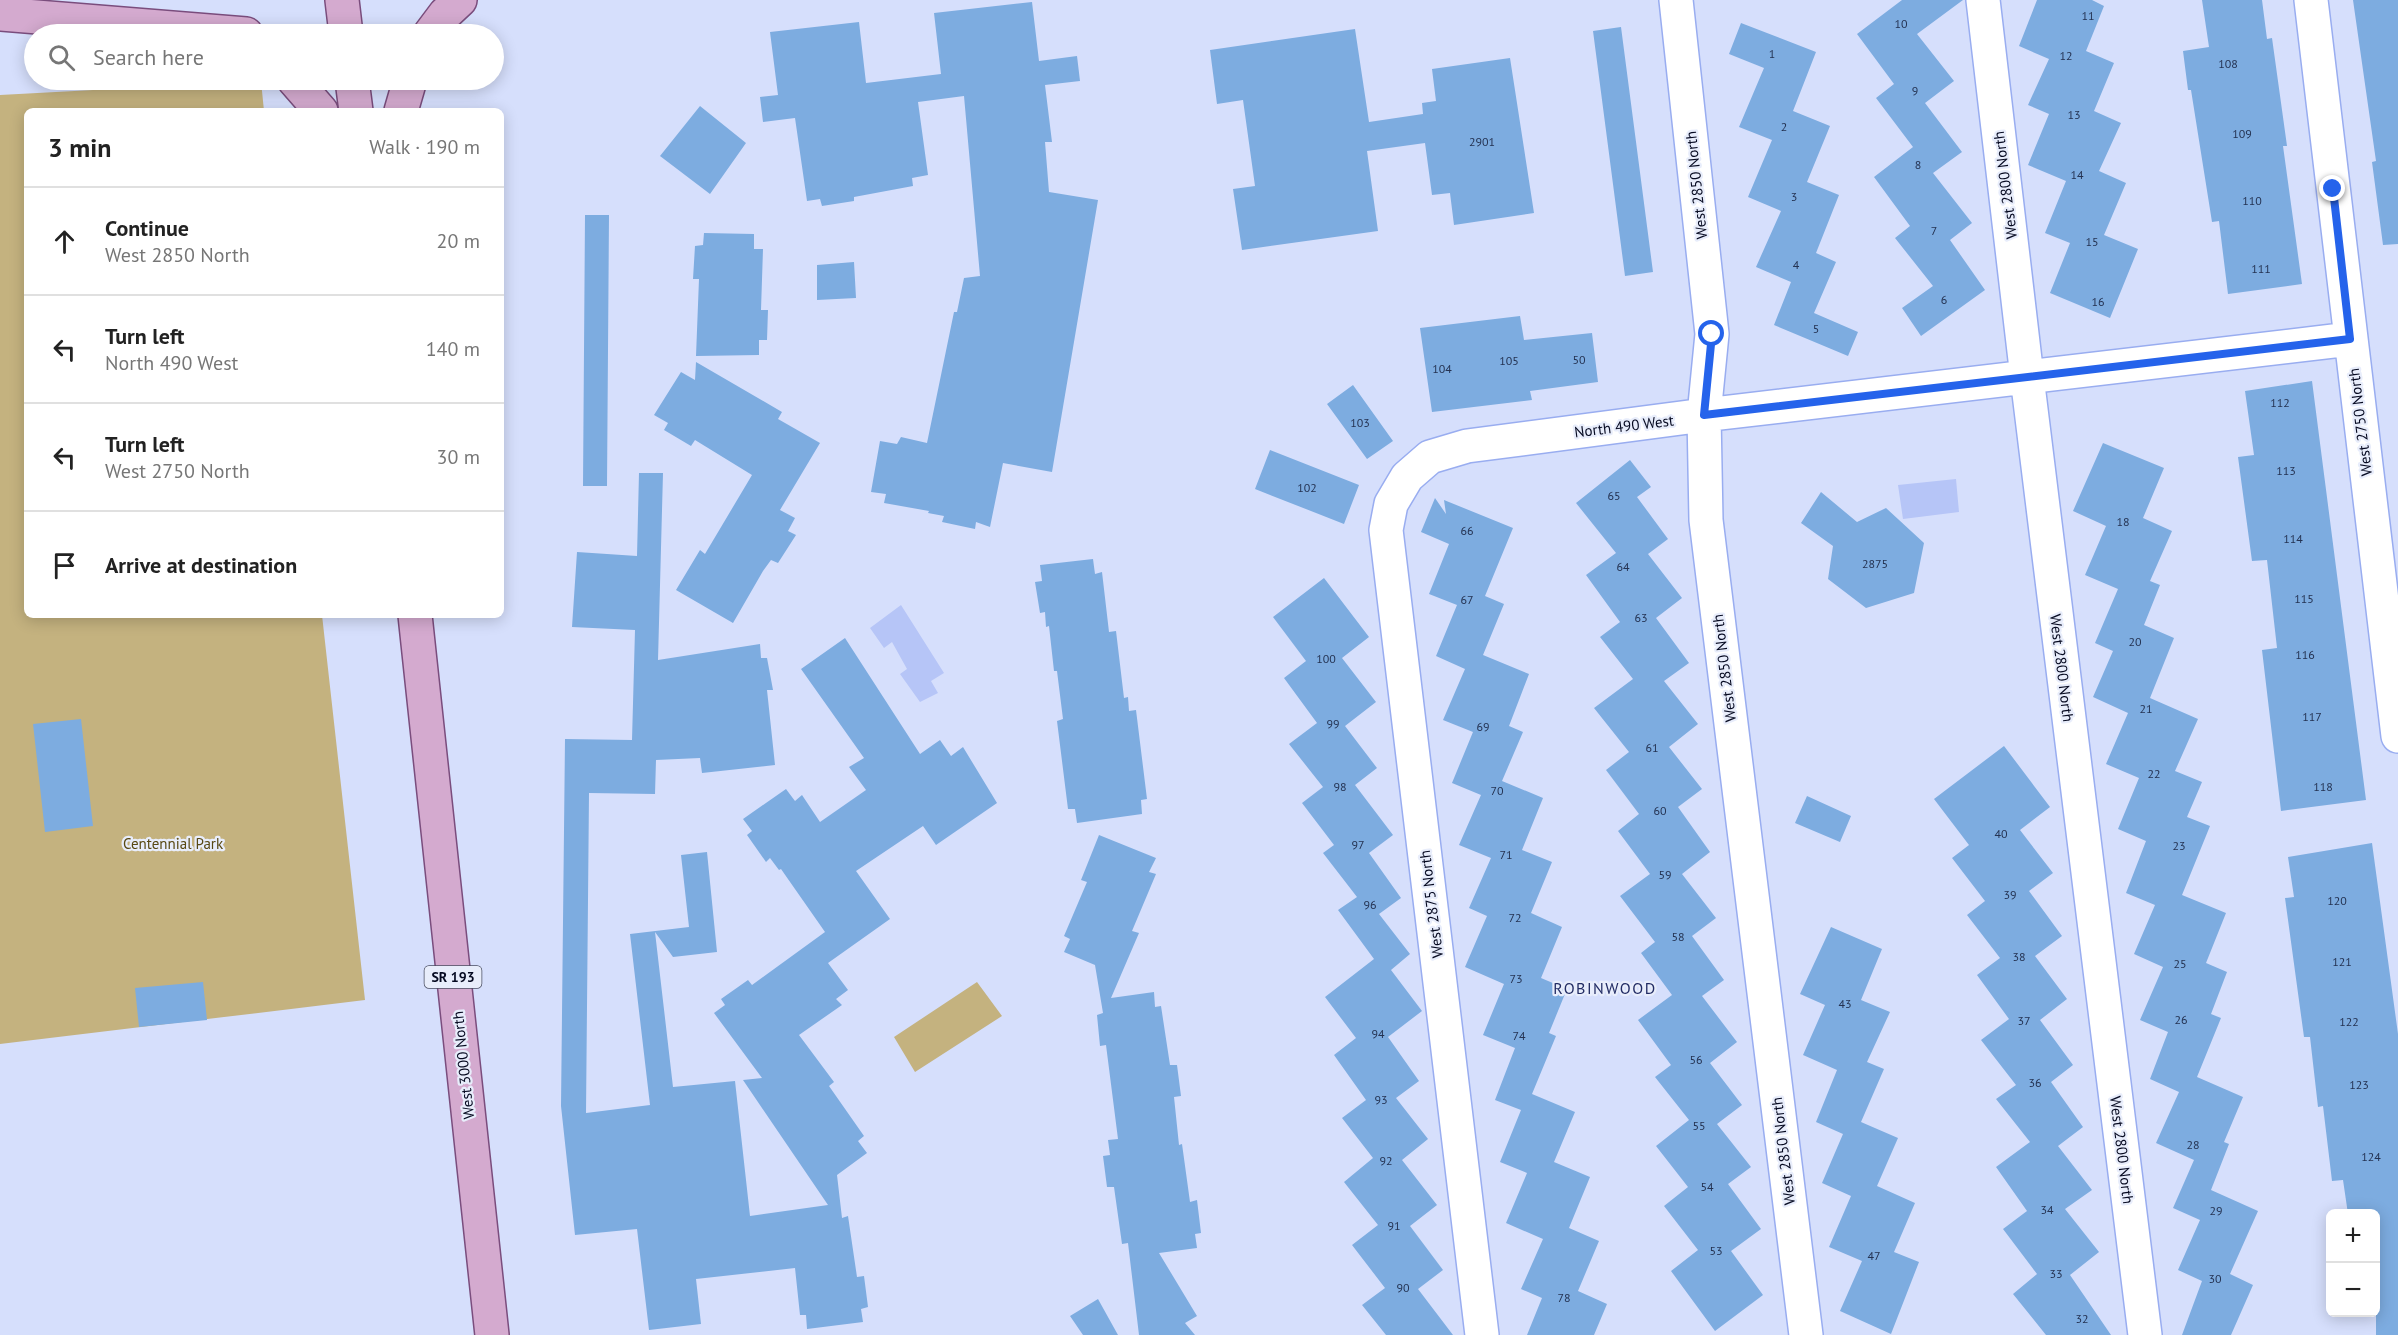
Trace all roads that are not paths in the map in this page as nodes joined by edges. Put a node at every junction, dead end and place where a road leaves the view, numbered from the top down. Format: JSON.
{"nodes":[{"id":1,"x":342,"y":0,"type":"edge"},
{"id":2,"x":460,"y":0,"type":"edge"},
{"id":3,"x":1676,"y":0,"type":"edge"},
{"id":4,"x":1983,"y":0,"type":"edge"},
{"id":5,"x":2311,"y":0,"type":"edge"},
{"id":6,"x":0,"y":14,"type":"edge"},
{"id":7,"x":123,"y":24,"type":"edge"},
{"id":8,"x":345,"y":24,"type":"edge"},
{"id":9,"x":438,"y":24,"type":"edge"},
{"id":10,"x":303,"y":90,"type":"edge"},
{"id":11,"x":353,"y":90,"type":"edge"},
{"id":12,"x":407,"y":90,"type":"edge"},
{"id":13,"x":318,"y":108,"type":"edge"},
{"id":14,"x":356,"y":108,"type":"edge"},
{"id":15,"x":402,"y":108,"type":"edge"},
{"id":16,"x":2350,"y":339,"type":"junction"},
{"id":17,"x":2027,"y":377,"type":"junction"},
{"id":18,"x":1704,"y":415,"type":"junction"},
{"id":19,"x":1407,"y":477,"type":"joint"},
{"id":20,"x":415,"y":618,"type":"edge"},
{"id":21,"x":2398,"y":736,"type":"edge"},
{"id":22,"x":492,"y":1335,"type":"edge"},
{"id":23,"x":1482,"y":1335,"type":"edge"},
{"id":24,"x":1806,"y":1335,"type":"edge"},
{"id":25,"x":2145,"y":1335,"type":"edge"}],
"edges":[{"from":1,"to":8,"type":"main road"},
{"from":2,"to":9,"type":"main road"},
{"from":3,"to":18,"type":"street","name":"West 2850 North"},
{"from":4,"to":17,"type":"street","name":"West 2800 North"},
{"from":5,"to":16,"type":"street","name":"West 2750 North"},
{"from":6,"to":7,"type":"main road"},
{"from":10,"to":13,"type":"main road"},
{"from":11,"to":14,"type":"main road"},
{"from":12,"to":15,"type":"main road"},
{"from":16,"to":17,"type":"street","name":"North 490 West"},
{"from":16,"to":21,"type":"street","name":"West 2750 North"},
{"from":17,"to":18,"type":"street","name":"North 490 West"},
{"from":17,"to":25,"type":"street","name":"West 2800 North"},
{"from":18,"to":19,"type":"street","name":"North 490 West"},
{"from":18,"to":24,"type":"street","name":"West 2850 North"},
{"from":19,"to":23,"type":"street","name":"West 2875 North"},
{"from":20,"to":22,"type":"main road","name":"West 3000 North","number":"SR 193"}]}
